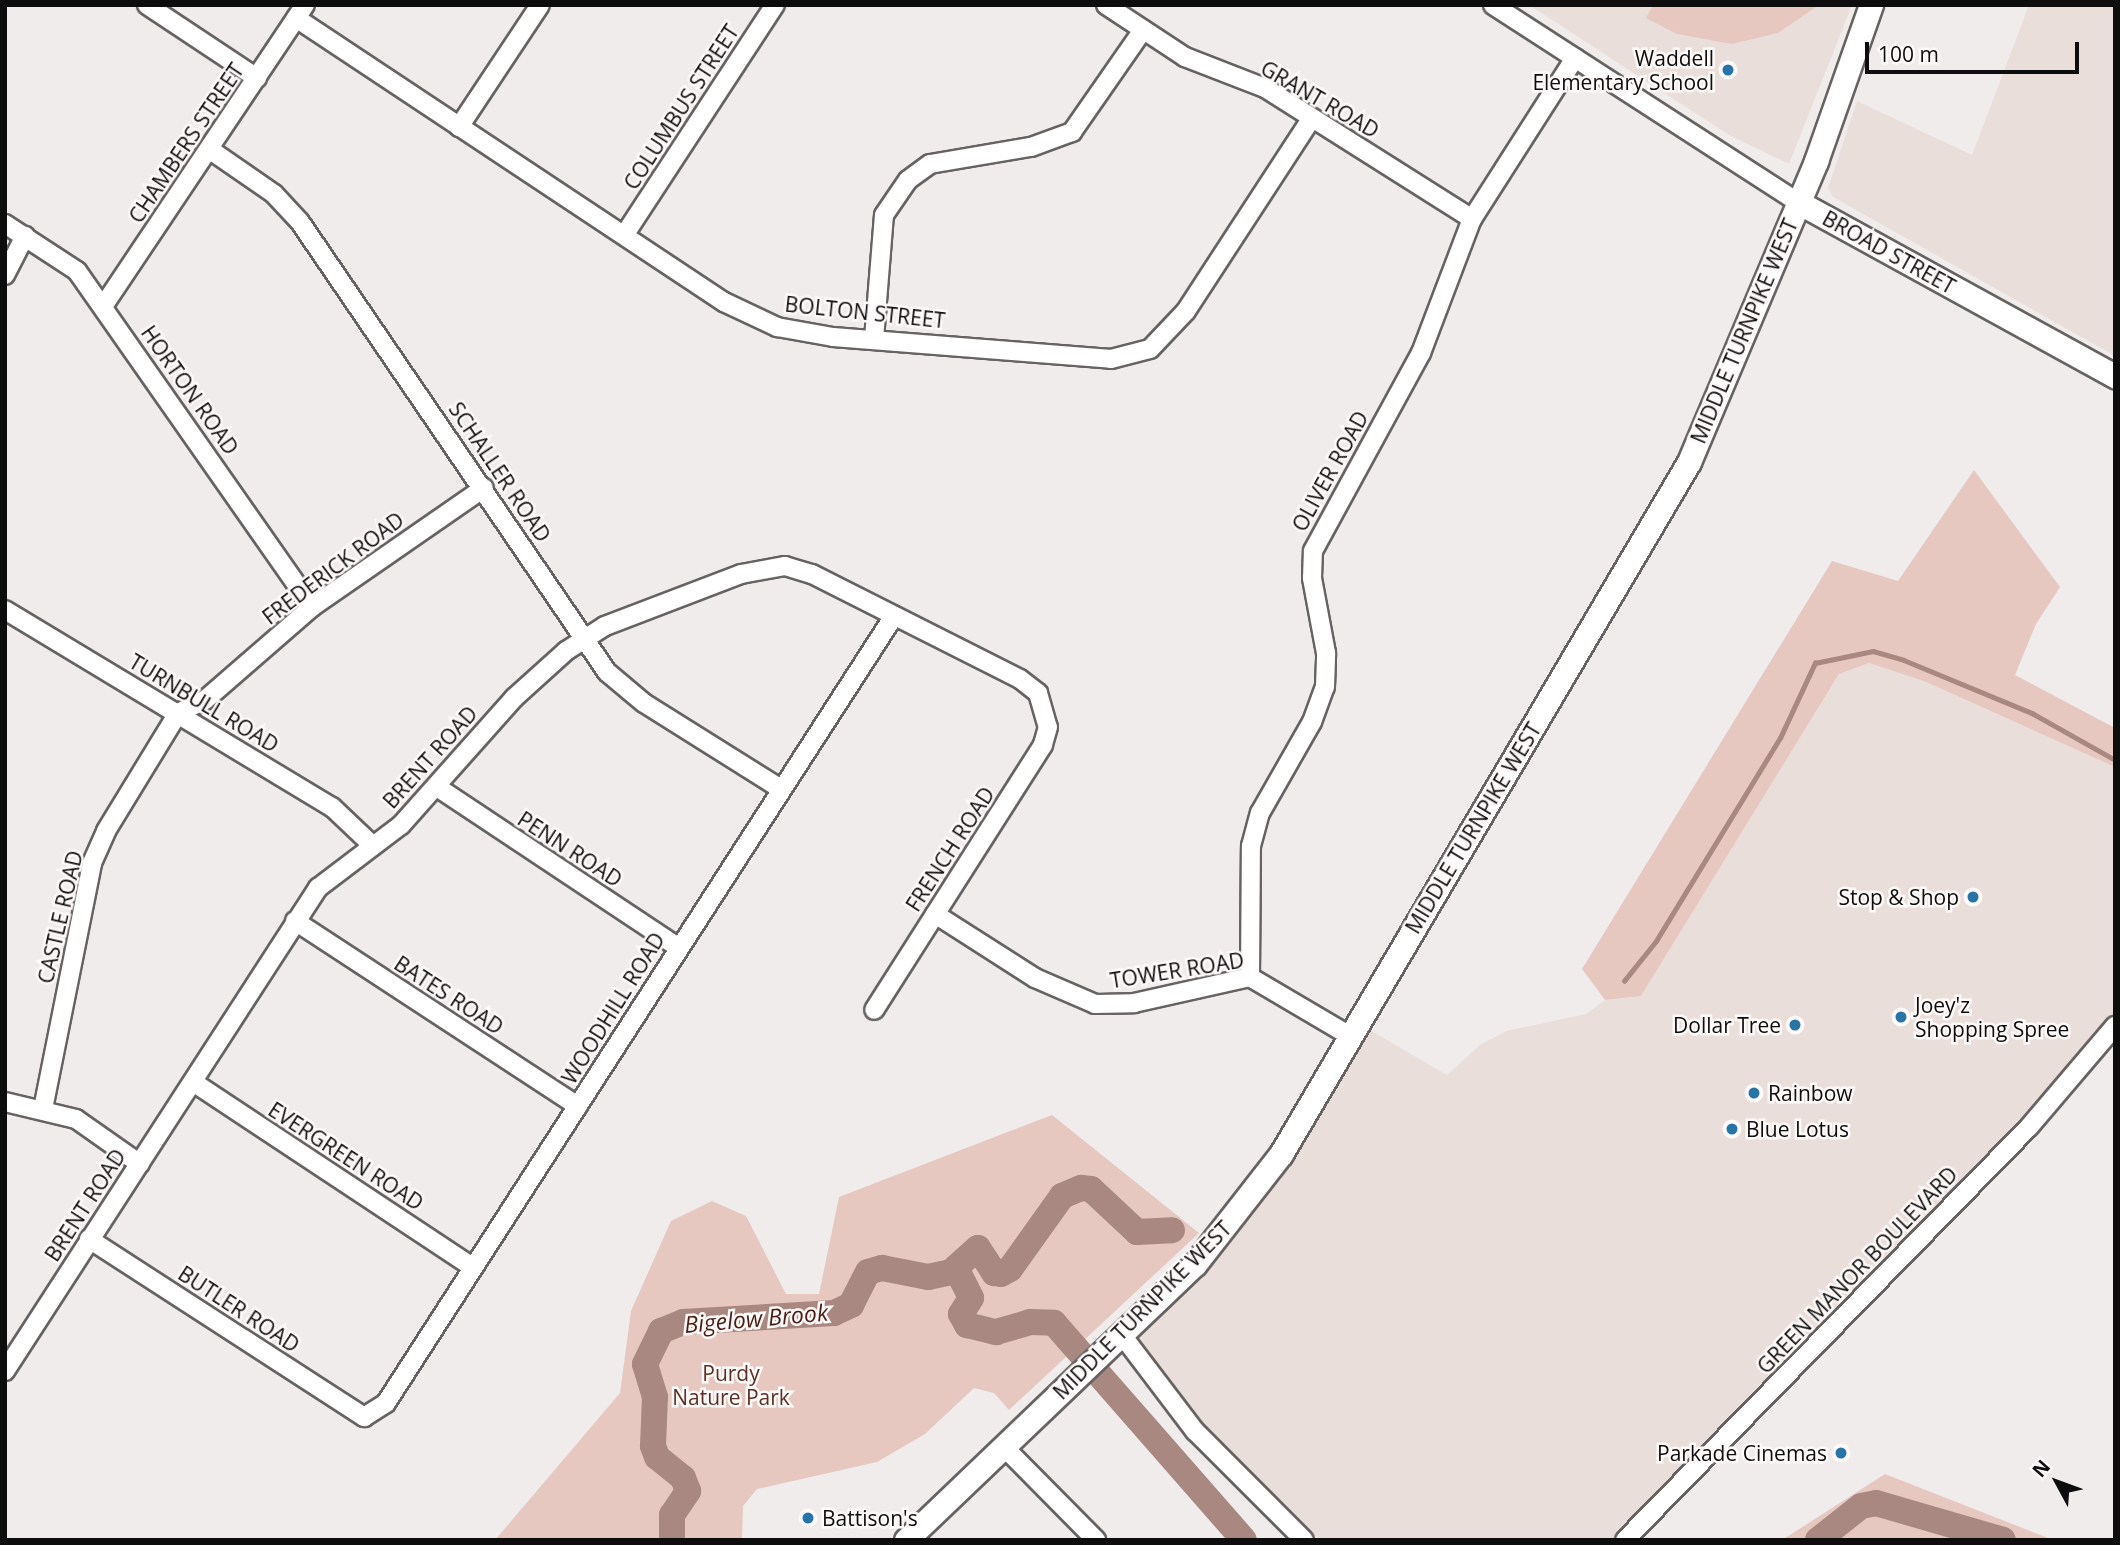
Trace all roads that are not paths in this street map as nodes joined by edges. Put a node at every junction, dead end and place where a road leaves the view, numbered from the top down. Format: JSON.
{"nodes":[{"id":1,"x":147,"y":5,"type":"edge"},
{"id":2,"x":540,"y":5,"type":"edge"},
{"id":3,"x":775,"y":5,"type":"edge"},
{"id":4,"x":1105,"y":5,"type":"edge"},
{"id":5,"x":1493,"y":5,"type":"edge"},
{"id":6,"x":1871,"y":5,"type":"edge"},
{"id":7,"x":301,"y":11,"type":"edge"},
{"id":8,"x":1143,"y":30,"type":"junction"},
{"id":9,"x":1575,"y":58,"type":"junction"},
{"id":10,"x":257,"y":78,"type":"junction"},
{"id":11,"x":1312,"y":118,"type":"junction"},
{"id":12,"x":459,"y":127,"type":"junction"},
{"id":13,"x":209,"y":149,"type":"junction"},
{"id":14,"x":1798,"y":202,"type":"junction"},
{"id":15,"x":1472,"y":219,"type":"junction"},
{"id":16,"x":5,"y":224,"type":"edge"},
{"id":17,"x":625,"y":234,"type":"junction"},
{"id":18,"x":25,"y":236,"type":"junction"},
{"id":19,"x":5,"y":275,"type":"edge"},
{"id":20,"x":104,"y":305,"type":"junction"},
{"id":21,"x":874,"y":339,"type":"junction"},
{"id":22,"x":2115,"y":376,"type":"edge"},
{"id":23,"x":484,"y":488,"type":"junction"},
{"id":24,"x":312,"y":607,"type":"junction"},
{"id":25,"x":5,"y":610,"type":"edge"},
{"id":26,"x":894,"y":616,"type":"junction"},
{"id":27,"x":584,"y":637,"type":"junction"},
{"id":28,"x":1046,"y":708,"type":"joint"},
{"id":29,"x":178,"y":713,"type":"junction"},
{"id":30,"x":437,"y":787,"type":"junction"},
{"id":31,"x":781,"y":789,"type":"junction"},
{"id":32,"x":372,"y":845,"type":"junction"},
{"id":33,"x":936,"y":914,"type":"junction"},
{"id":34,"x":295,"y":921,"type":"junction"},
{"id":35,"x":678,"y":947,"type":"junction"},
{"id":36,"x":1250,"y":977,"type":"junction"},
{"id":37,"x":874,"y":1010,"type":"dead end"},
{"id":38,"x":2115,"y":1026,"type":"edge"},
{"id":39,"x":1350,"y":1036,"type":"junction"},
{"id":40,"x":193,"y":1082,"type":"junction"},
{"id":41,"x":5,"y":1102,"type":"edge"},
{"id":42,"x":578,"y":1106,"type":"junction"},
{"id":43,"x":43,"y":1110,"type":"junction"},
{"id":44,"x":140,"y":1164,"type":"junction"},
{"id":45,"x":89,"y":1239,"type":"junction"},
{"id":46,"x":473,"y":1267,"type":"junction"},
{"id":47,"x":1122,"y":1335,"type":"junction"},
{"id":48,"x":5,"y":1371,"type":"edge"},
{"id":49,"x":364,"y":1417,"type":"joint"},
{"id":50,"x":1004,"y":1447,"type":"junction"},
{"id":51,"x":906,"y":1540,"type":"edge"},
{"id":52,"x":1096,"y":1540,"type":"edge"},
{"id":53,"x":1304,"y":1540,"type":"edge"},
{"id":54,"x":1625,"y":1540,"type":"edge"}],
"edges":[{"from":1,"to":10,"type":"street"},
{"from":2,"to":12,"type":"street"},
{"from":3,"to":17,"type":"street","name":"COLUMBUS STREET"},
{"from":4,"to":8,"type":"street","name":"GRANT ROAD"},
{"from":5,"to":9,"type":"street","name":"BROAD STREET"},
{"from":6,"to":14,"type":"main road","name":"MIDDLE TURNPIKE WEST"},
{"from":7,"to":10,"type":"street","name":"CHAMBERS STREET"},
{"from":7,"to":12,"type":"street","name":"BOLTON STREET"},
{"from":8,"to":11,"type":"street","name":"GRANT ROAD"},
{"from":8,"to":21,"type":"street"},
{"from":9,"to":14,"type":"street","name":"BROAD STREET"},
{"from":9,"to":15,"type":"street","name":"OLIVER ROAD"},
{"from":10,"to":13,"type":"street","name":"CHAMBERS STREET"},
{"from":11,"to":15,"type":"street","name":"GRANT ROAD"},
{"from":11,"to":21,"type":"street","name":"BOLTON STREET"},
{"from":12,"to":17,"type":"street","name":"BOLTON STREET"},
{"from":13,"to":20,"type":"street","name":"CHAMBERS STREET"},
{"from":13,"to":23,"type":"street","name":"SCHALLER ROAD"},
{"from":14,"to":22,"type":"main road","name":"BROAD STREET"},
{"from":14,"to":39,"type":"main road","name":"MIDDLE TURNPIKE WEST"},
{"from":15,"to":36,"type":"street","name":"OLIVER ROAD"},
{"from":16,"to":18,"type":"street","name":"HORTON ROAD"},
{"from":17,"to":21,"type":"street","name":"BOLTON STREET"},
{"from":18,"to":19,"type":"street"},
{"from":18,"to":20,"type":"street","name":"HORTON ROAD"},
{"from":20,"to":24,"type":"street","name":"HORTON ROAD"},
{"from":23,"to":24,"type":"street","name":"FREDERICK ROAD"},
{"from":23,"to":27,"type":"street","name":"SCHALLER ROAD"},
{"from":24,"to":29,"type":"street","name":"FREDERICK ROAD"},
{"from":25,"to":29,"type":"street","name":"TURNBULL ROAD"},
{"from":26,"to":27,"type":"street","name":"BRENT ROAD"},
{"from":26,"to":28,"type":"street","name":"BRENT ROAD"},
{"from":26,"to":31,"type":"street","name":"WOODHILL ROAD"},
{"from":27,"to":30,"type":"street","name":"BRENT ROAD"},
{"from":27,"to":31,"type":"street","name":"SCHALLER ROAD"},
{"from":28,"to":33,"type":"street","name":"FRENCH ROAD"},
{"from":29,"to":32,"type":"street","name":"TURNBULL ROAD"},
{"from":29,"to":43,"type":"street","name":"CASTLE ROAD"},
{"from":30,"to":32,"type":"street","name":"BRENT ROAD"},
{"from":30,"to":35,"type":"street","name":"PENN ROAD"},
{"from":31,"to":35,"type":"street","name":"WOODHILL ROAD"},
{"from":32,"to":34,"type":"street","name":"BRENT ROAD"},
{"from":33,"to":36,"type":"street","name":"TOWER ROAD"},
{"from":33,"to":37,"type":"street","name":"FRENCH ROAD"},
{"from":34,"to":40,"type":"street","name":"BRENT ROAD"},
{"from":34,"to":42,"type":"street","name":"BATES ROAD"},
{"from":35,"to":42,"type":"street","name":"WOODHILL ROAD"},
{"from":36,"to":39,"type":"street","name":"TOWER ROAD"},
{"from":38,"to":54,"type":"street","name":"GREEN MANOR BOULEVARD"},
{"from":39,"to":47,"type":"main road","name":"MIDDLE TURNPIKE WEST"},
{"from":40,"to":44,"type":"street","name":"BRENT ROAD"},
{"from":40,"to":46,"type":"street","name":"EVERGREEN ROAD"},
{"from":41,"to":43,"type":"street"},
{"from":42,"to":46,"type":"street","name":"WOODHILL ROAD"},
{"from":43,"to":44,"type":"street"},
{"from":44,"to":45,"type":"street","name":"BRENT ROAD"},
{"from":45,"to":48,"type":"street","name":"BRENT ROAD"},
{"from":45,"to":49,"type":"street","name":"BUTLER ROAD"},
{"from":46,"to":49,"type":"street","name":"WOODHILL ROAD"},
{"from":47,"to":50,"type":"main road","name":"MIDDLE TURNPIKE WEST"},
{"from":47,"to":53,"type":"street"},
{"from":50,"to":51,"type":"main road","name":"MIDDLE TURNPIKE WEST"},
{"from":50,"to":52,"type":"street"}]}
